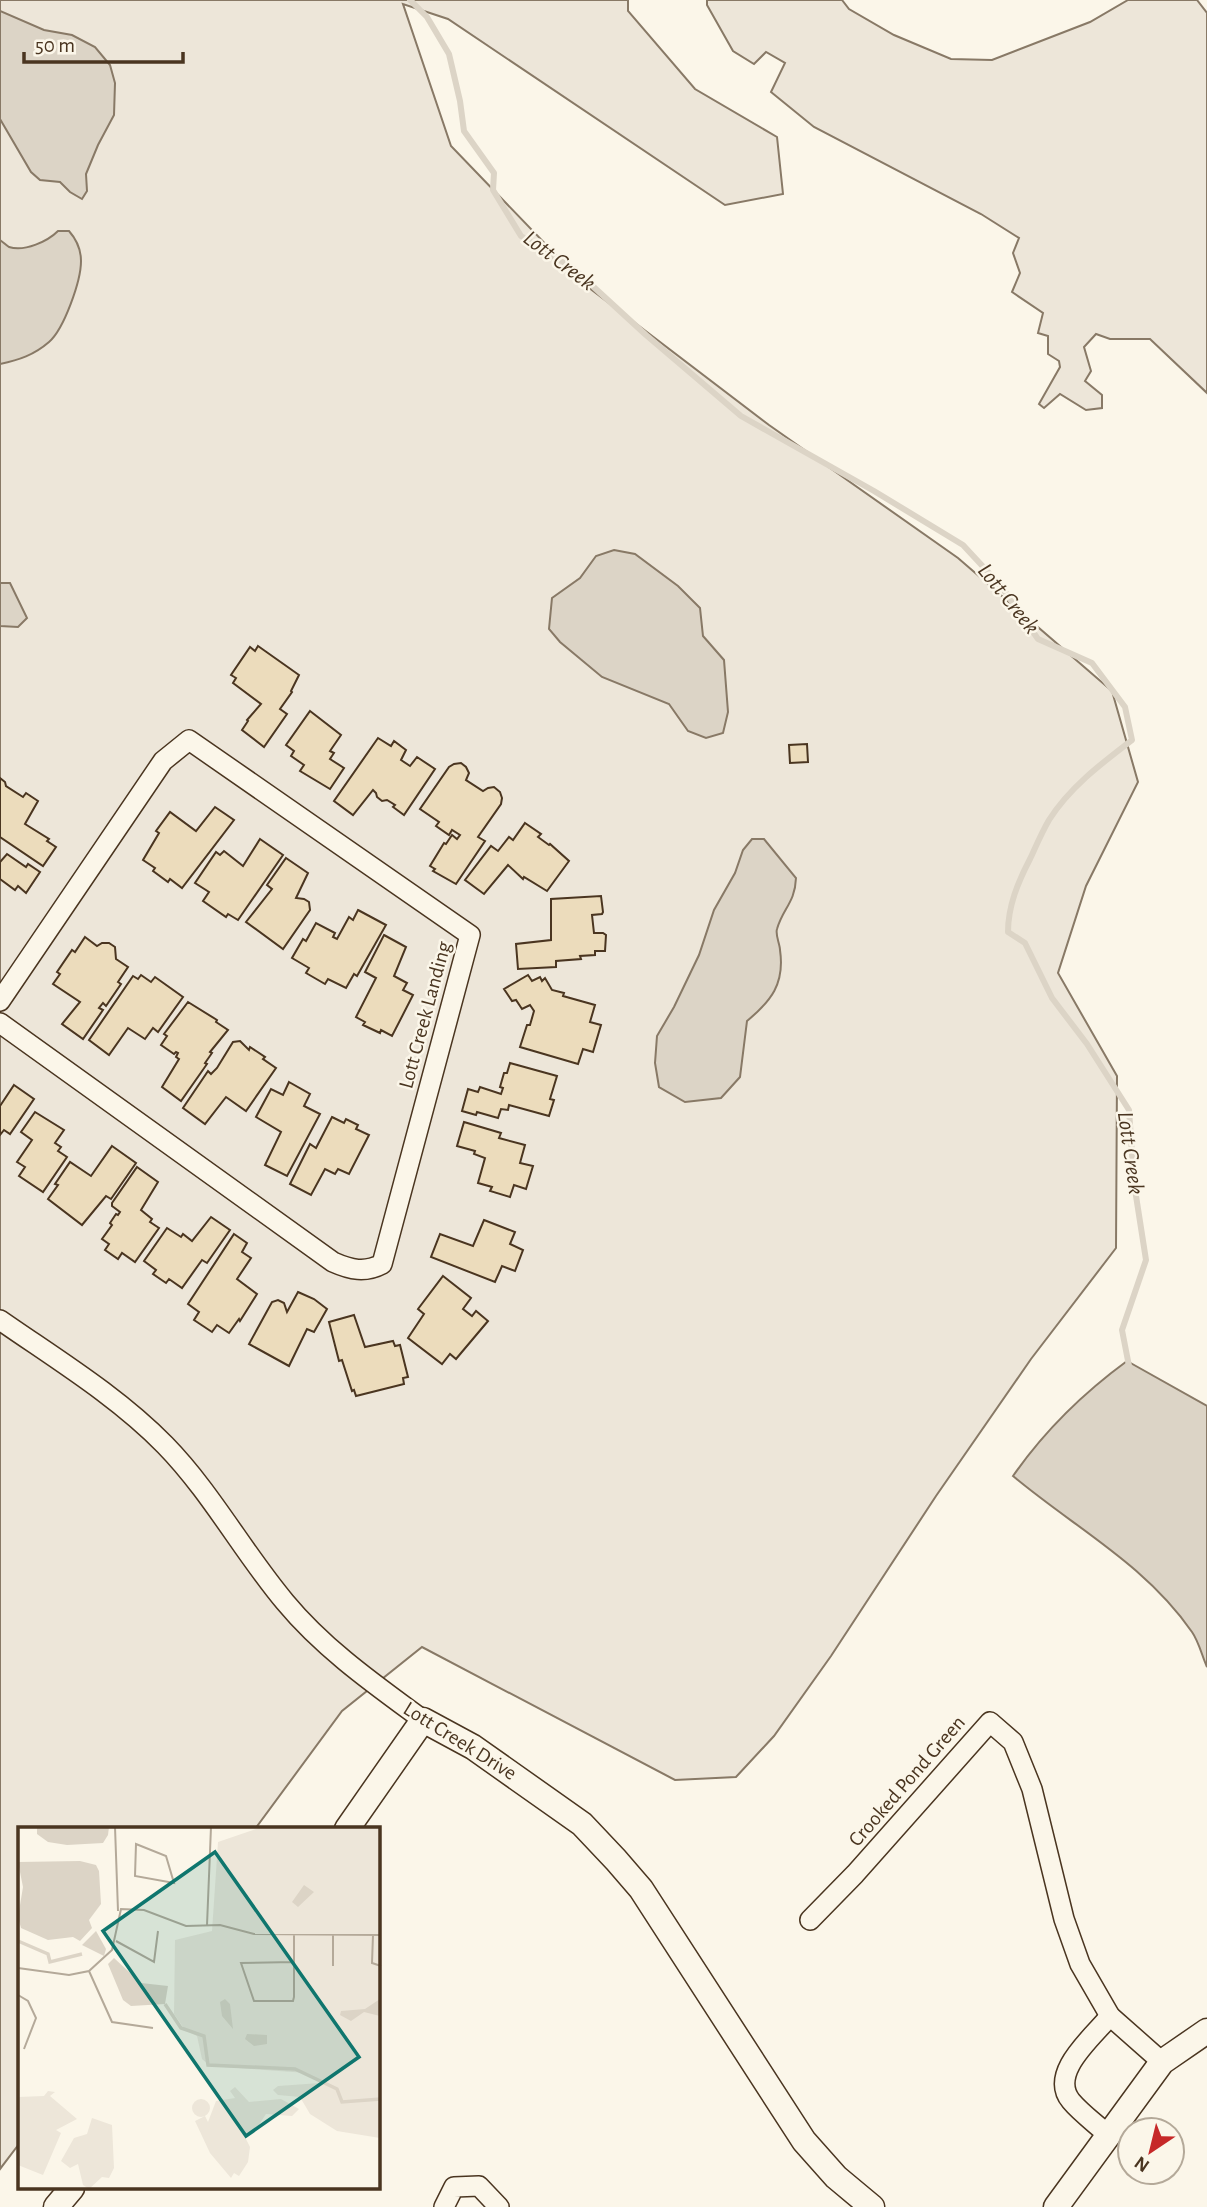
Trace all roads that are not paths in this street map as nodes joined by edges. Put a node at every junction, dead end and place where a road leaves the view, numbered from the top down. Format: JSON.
{"nodes":[{"id":1,"x":0,"y":1001,"type":"edge"},
{"id":2,"x":0,"y":1023,"type":"edge"},
{"id":3,"x":0,"y":1320,"type":"edge"},
{"id":4,"x":422,"y":1720,"type":"junction"},
{"id":5,"x":347,"y":1827,"type":"edge"},
{"id":6,"x":810,"y":1920,"type":"dead end"},
{"id":7,"x":1111,"y":2016,"type":"junction"},
{"id":8,"x":1207,"y":2031,"type":"edge"},
{"id":9,"x":1162,"y":2062,"type":"junction"},
{"id":10,"x":1107,"y":2134,"type":"junction"},
{"id":11,"x":70,"y":2190,"type":"edge"},
{"id":12,"x":57,"y":2207,"type":"edge"},
{"id":13,"x":444,"y":2207,"type":"edge"},
{"id":14,"x":499,"y":2207,"type":"edge"},
{"id":15,"x":872,"y":2207,"type":"edge"},
{"id":16,"x":1055,"y":2207,"type":"edge"}],
"edges":[{"from":1,"to":2,"type":"street","name":"Lott Creek Landing"},
{"from":3,"to":4,"type":"street","name":"Lott Creek Drive"},
{"from":4,"to":5,"type":"street"},
{"from":4,"to":15,"type":"street","name":"Lott Creek Drive"},
{"from":6,"to":7,"type":"street","name":"Crooked Pond Green"},
{"from":7,"to":9,"type":"street","name":"Crooked Pond Green"},
{"from":7,"to":10,"type":"street"},
{"from":8,"to":9,"type":"street"},
{"from":9,"to":10,"type":"street"},
{"from":10,"to":16,"type":"street"},
{"from":11,"to":12,"type":"street"},
{"from":13,"to":14,"type":"street"}]}
